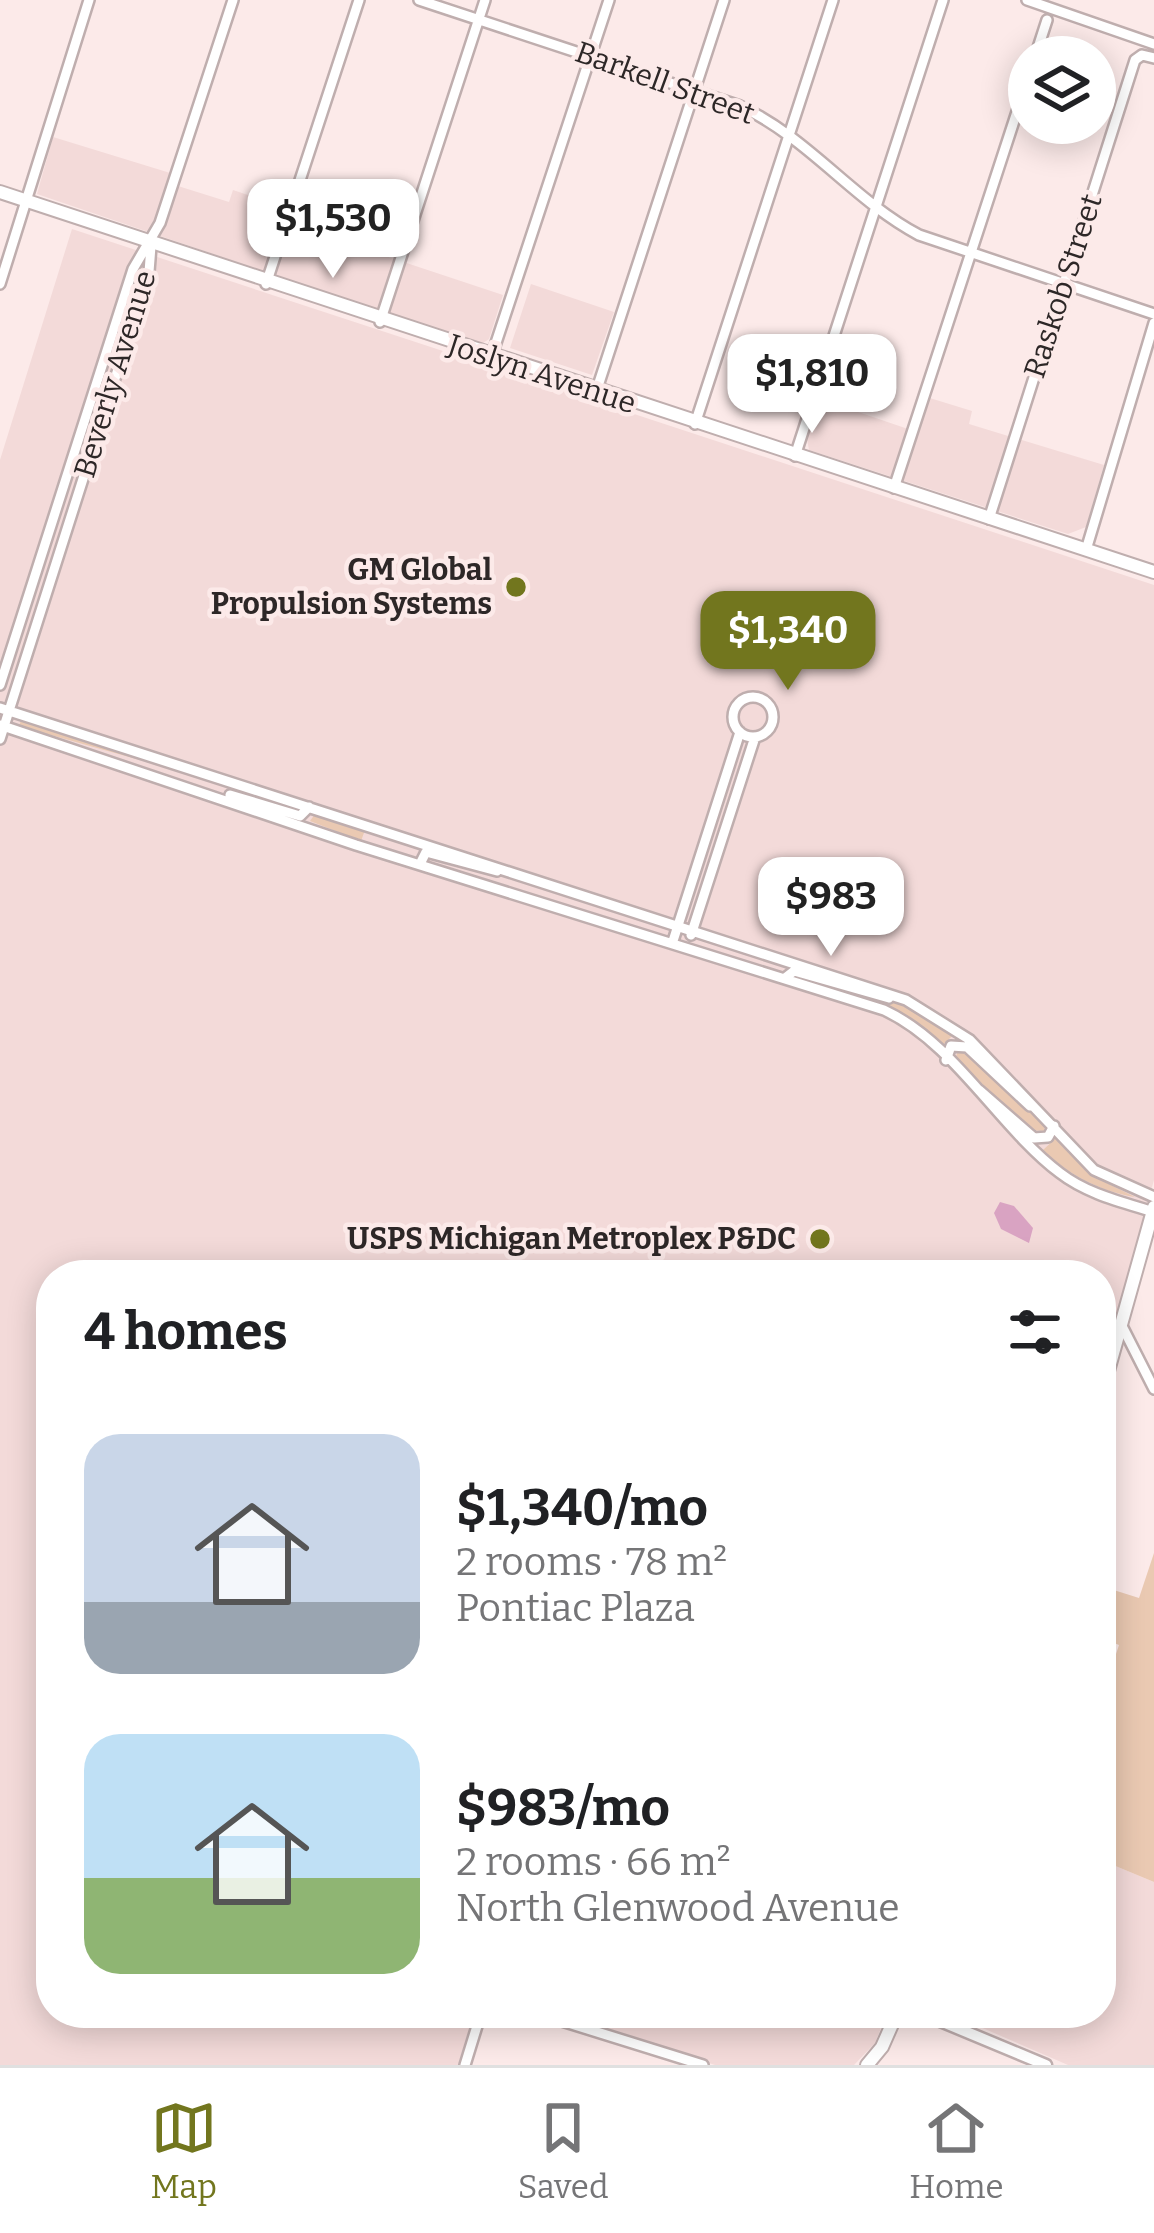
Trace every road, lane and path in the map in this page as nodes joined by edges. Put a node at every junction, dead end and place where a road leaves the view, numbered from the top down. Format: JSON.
{"nodes":[{"id":1,"x":89,"y":0,"type":"edge"},
{"id":2,"x":232,"y":0,"type":"edge"},
{"id":3,"x":359,"y":0,"type":"edge"},
{"id":4,"x":418,"y":0,"type":"edge"},
{"id":5,"x":484,"y":0,"type":"edge"},
{"id":6,"x":609,"y":0,"type":"edge"},
{"id":7,"x":724,"y":0,"type":"edge"},
{"id":8,"x":833,"y":0,"type":"edge"},
{"id":9,"x":943,"y":0,"type":"edge"},
{"id":10,"x":1027,"y":0,"type":"edge"},
{"id":11,"x":478,"y":20,"type":"junction"},
{"id":12,"x":1047,"y":20,"type":"dead end"},
{"id":13,"x":1042,"y":36,"type":"edge"},
{"id":14,"x":1154,"y":44,"type":"edge"},
{"id":15,"x":591,"y":56,"type":"junction"},
{"id":16,"x":1154,"y":58,"type":"edge"},
{"id":17,"x":694,"y":90,"type":"junction"},
{"id":18,"x":790,"y":134,"type":"junction"},
{"id":19,"x":1008,"y":139,"type":"edge"},
{"id":20,"x":0,"y":192,"type":"edge"},
{"id":21,"x":26,"y":200,"type":"junction"},
{"id":22,"x":876,"y":208,"type":"junction"},
{"id":23,"x":151,"y":246,"type":"junction"},
{"id":24,"x":970,"y":254,"type":"junction"},
{"id":25,"x":0,"y":284,"type":"edge"},
{"id":26,"x":266,"y":284,"type":"junction"},
{"id":27,"x":1064,"y":284,"type":"junction"},
{"id":28,"x":1154,"y":314,"type":"edge"},
{"id":29,"x":380,"y":322,"type":"junction"},
{"id":30,"x":1154,"y":323,"type":"edge"},
{"id":31,"x":491,"y":358,"type":"junction"},
{"id":32,"x":596,"y":392,"type":"junction"},
{"id":33,"x":695,"y":424,"type":"junction"},
{"id":34,"x":795,"y":456,"type":"junction"},
{"id":35,"x":894,"y":488,"type":"junction"},
{"id":36,"x":989,"y":519,"type":"junction"},
{"id":37,"x":1086,"y":550,"type":"junction"},
{"id":38,"x":1154,"y":572,"type":"edge"},
{"id":39,"x":0,"y":685,"type":"edge"},
{"id":40,"x":4,"y":709,"type":"edge"},
{"id":41,"x":2,"y":726,"type":"edge"},
{"id":42,"x":740,"y":732,"type":"junction"},
{"id":43,"x":755,"y":737,"type":"junction"},
{"id":44,"x":0,"y":739,"type":"edge"},
{"id":45,"x":213,"y":794,"type":"junction"},
{"id":46,"x":309,"y":807,"type":"junction"},
{"id":47,"x":421,"y":862,"type":"junction"},
{"id":48,"x":514,"y":873,"type":"junction"},
{"id":49,"x":486,"y":881,"type":"junction"},
{"id":50,"x":576,"y":893,"type":"junction"},
{"id":51,"x":678,"y":926,"type":"junction"},
{"id":52,"x":693,"y":931,"type":"junction"},
{"id":53,"x":673,"y":941,"type":"junction"},
{"id":54,"x":688,"y":946,"type":"junction"},
{"id":55,"x":785,"y":978,"type":"junction"},
{"id":56,"x":906,"y":1000,"type":"junction"},
{"id":57,"x":946,"y":1060,"type":"junction"},
{"id":58,"x":974,"y":1089,"type":"junction"},
{"id":59,"x":1045,"y":1115,"type":"junction"},
{"id":60,"x":1054,"y":1126,"type":"junction"},
{"id":61,"x":1154,"y":1197,"type":"edge"},
{"id":62,"x":1154,"y":1210,"type":"edge"},
{"id":63,"x":1123,"y":1328,"type":"junction"},
{"id":64,"x":1116,"y":1350,"type":"edge"},
{"id":65,"x":1154,"y":1388,"type":"edge"},
{"id":66,"x":476,"y":2028,"type":"edge"},
{"id":67,"x":584,"y":2028,"type":"edge"},
{"id":68,"x":891,"y":2028,"type":"edge"},
{"id":69,"x":957,"y":2028,"type":"edge"},
{"id":70,"x":465,"y":2065,"type":"edge"},
{"id":71,"x":703,"y":2065,"type":"edge"},
{"id":72,"x":867,"y":2065,"type":"edge"},
{"id":73,"x":1046,"y":2065,"type":"edge"}],
"edges":[{"from":1,"to":21,"type":"street"},
{"from":2,"to":23,"type":"street"},
{"from":3,"to":26,"type":"street"},
{"from":4,"to":11,"type":"street","name":"Barkell Street"},
{"from":5,"to":11,"type":"street"},
{"from":6,"to":15,"type":"street"},
{"from":7,"to":17,"type":"street"},
{"from":8,"to":18,"type":"street"},
{"from":9,"to":22,"type":"street"},
{"from":10,"to":14,"type":"street"},
{"from":11,"to":15,"type":"street","name":"Barkell Street"},
{"from":11,"to":29,"type":"street"},
{"from":12,"to":13,"type":"street"},
{"from":15,"to":17,"type":"street","name":"Barkell Street"},
{"from":15,"to":31,"type":"street"},
{"from":16,"to":27,"type":"street","name":"Raskob Street"},
{"from":17,"to":18,"type":"street","name":"Barkell Street"},
{"from":17,"to":32,"type":"street"},
{"from":18,"to":22,"type":"street","name":"Barkell Street"},
{"from":18,"to":33,"type":"street"},
{"from":19,"to":24,"type":"street"},
{"from":20,"to":21,"type":"main road","name":"Joslyn Avenue"},
{"from":21,"to":23,"type":"main road","name":"Joslyn Avenue"},
{"from":21,"to":25,"type":"street"},
{"from":22,"to":24,"type":"street","name":"Barkell Street"},
{"from":22,"to":34,"type":"street"},
{"from":23,"to":26,"type":"main road","name":"Joslyn Avenue"},
{"from":23,"to":39,"type":"street","name":"Beverly Avenue"},
{"from":23,"to":40,"type":"street","name":"Beverly Avenue"},
{"from":24,"to":27,"type":"street","name":"Barkell Street"},
{"from":24,"to":35,"type":"street"},
{"from":26,"to":29,"type":"main road","name":"Joslyn Avenue"},
{"from":27,"to":28,"type":"street","name":"Barkell Street"},
{"from":27,"to":36,"type":"street","name":"Raskob Street"},
{"from":29,"to":31,"type":"main road","name":"Joslyn Avenue"},
{"from":30,"to":37,"type":"street"},
{"from":31,"to":32,"type":"main road","name":"Joslyn Avenue"},
{"from":32,"to":33,"type":"main road","name":"Joslyn Avenue"},
{"from":33,"to":34,"type":"main road","name":"Joslyn Avenue"},
{"from":34,"to":35,"type":"main road","name":"Joslyn Avenue"},
{"from":35,"to":36,"type":"main road","name":"Joslyn Avenue"},
{"from":36,"to":37,"type":"main road","name":"Joslyn Avenue"},
{"from":37,"to":38,"type":"main road","name":"Joslyn Avenue"},
{"from":40,"to":41,"type":"street","name":"Beverly Avenue"},
{"from":40,"to":46,"type":"street"},
{"from":41,"to":44,"type":"street","name":"Beverly Avenue"},
{"from":41,"to":45,"type":"street"},
{"from":42,"to":43,"type":"street"},
{"from":42,"to":43,"type":"street"},
{"from":42,"to":51,"type":"street"},
{"from":43,"to":52,"type":"street"},
{"from":45,"to":46,"type":"street"},
{"from":45,"to":47,"type":"street"},
{"from":46,"to":48,"type":"street"},
{"from":47,"to":48,"type":"street"},
{"from":47,"to":49,"type":"street"},
{"from":48,"to":50,"type":"street"},
{"from":49,"to":50,"type":"street"},
{"from":49,"to":53,"type":"street"},
{"from":50,"to":51,"type":"street"},
{"from":51,"to":52,"type":"street"},
{"from":51,"to":53,"type":"street"},
{"from":52,"to":54,"type":"street"},
{"from":52,"to":56,"type":"street"},
{"from":53,"to":54,"type":"street"},
{"from":54,"to":55,"type":"street"},
{"from":55,"to":56,"type":"street"},
{"from":55,"to":57,"type":"street"},
{"from":56,"to":59,"type":"street"},
{"from":57,"to":58,"type":"street"},
{"from":57,"to":59,"type":"street"},
{"from":58,"to":60,"type":"street"},
{"from":58,"to":62,"type":"street"},
{"from":59,"to":60,"type":"street"},
{"from":60,"to":61,"type":"street"},
{"from":62,"to":63,"type":"main road"},
{"from":63,"to":64,"type":"main road"},
{"from":63,"to":65,"type":"street"},
{"from":66,"to":70,"type":"street"},
{"from":67,"to":71,"type":"street"},
{"from":68,"to":72,"type":"main road"},
{"from":69,"to":73,"type":"street"}]}
